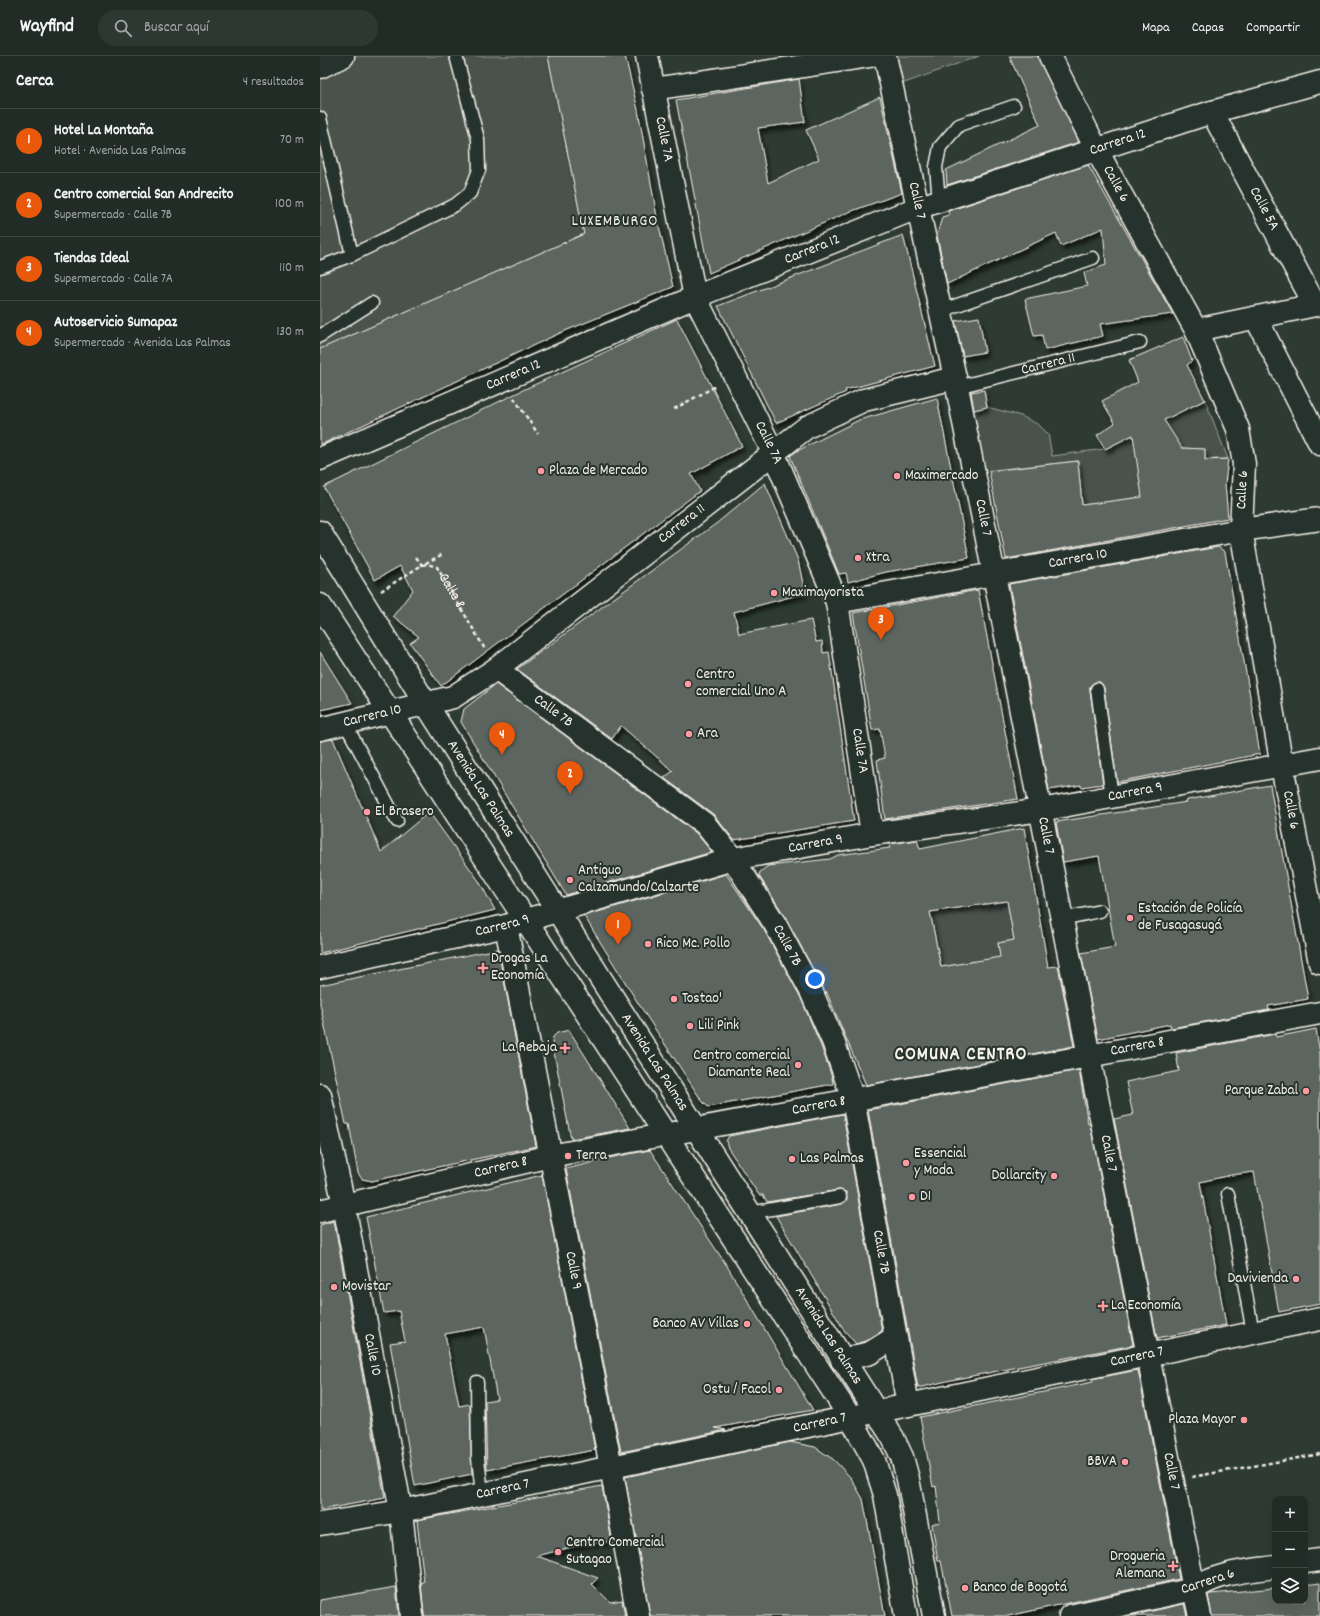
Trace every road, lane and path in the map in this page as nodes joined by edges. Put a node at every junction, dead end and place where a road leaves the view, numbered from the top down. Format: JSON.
{"nodes":[{"id":1,"x":343,"y":56,"type":"edge"},
{"id":2,"x":456,"y":56,"type":"edge"},
{"id":3,"x":647,"y":56,"type":"edge"},
{"id":4,"x":870,"y":56,"type":"edge"},
{"id":5,"x":885,"y":56,"type":"edge"},
{"id":6,"x":1050,"y":56,"type":"edge"},
{"id":7,"x":320,"y":67,"type":"edge"},
{"id":8,"x":1320,"y":82,"type":"edge"},
{"id":9,"x":653,"y":89,"type":"junction"},
{"id":10,"x":1014,"y":106,"type":"dead end"},
{"id":11,"x":1212,"y":112,"type":"junction"},
{"id":12,"x":320,"y":118,"type":"edge"},
{"id":13,"x":1096,"y":149,"type":"junction"},
{"id":14,"x":939,"y":201,"type":"junction"},
{"id":15,"x":918,"y":208,"type":"junction"},
{"id":16,"x":352,"y":255,"type":"junction"},
{"id":17,"x":1093,"y":258,"type":"dead end"},
{"id":18,"x":320,"y":267,"type":"edge"},
{"id":19,"x":695,"y":297,"type":"junction"},
{"id":20,"x":372,"y":303,"type":"dead end"},
{"id":21,"x":1317,"y":305,"type":"edge"},
{"id":22,"x":940,"y":311,"type":"junction"},
{"id":23,"x":1256,"y":318,"type":"junction"},
{"id":24,"x":1196,"y":330,"type":"junction"},
{"id":25,"x":320,"y":336,"type":"edge"},
{"id":26,"x":1140,"y":342,"type":"dead end"},
{"id":27,"x":723,"y":382,"type":"dead end"},
{"id":28,"x":956,"y":382,"type":"junction"},
{"id":29,"x":512,"y":394,"type":"dead end"},
{"id":30,"x":674,"y":410,"type":"dead end"},
{"id":31,"x":538,"y":434,"type":"dead end"},
{"id":32,"x":1320,"y":444,"type":"edge"},
{"id":33,"x":773,"y":452,"type":"junction"},
{"id":34,"x":320,"y":459,"type":"edge"},
{"id":35,"x":1320,"y":519,"type":"edge"},
{"id":36,"x":1241,"y":530,"type":"junction"},
{"id":37,"x":320,"y":532,"type":"edge"},
{"id":38,"x":443,"y":554,"type":"dead end"},
{"id":39,"x":416,"y":557,"type":"dead end"},
{"id":40,"x":422,"y":565,"type":"junction"},
{"id":41,"x":994,"y":574,"type":"junction"},
{"id":42,"x":363,"y":602,"type":"junction"},
{"id":43,"x":837,"y":602,"type":"junction"},
{"id":44,"x":320,"y":605,"type":"edge"},
{"id":45,"x":496,"y":669,"type":"junction"},
{"id":46,"x":1097,"y":690,"type":"dead end"},
{"id":47,"x":426,"y":704,"type":"junction"},
{"id":48,"x":390,"y":712,"type":"junction"},
{"id":49,"x":345,"y":723,"type":"junction"},
{"id":50,"x":320,"y":729,"type":"edge"},
{"id":51,"x":1320,"y":758,"type":"edge"},
{"id":52,"x":1282,"y":766,"type":"junction"},
{"id":53,"x":1112,"y":797,"type":"junction"},
{"id":54,"x":1041,"y":810,"type":"junction"},
{"id":55,"x":397,"y":821,"type":"dead end"},
{"id":56,"x":872,"y":834,"type":"junction"},
{"id":57,"x":733,"y":859,"type":"junction"},
{"id":58,"x":558,"y":911,"type":"junction"},
{"id":59,"x":1100,"y":911,"type":"dead end"},
{"id":60,"x":1062,"y":919,"type":"junction"},
{"id":61,"x":516,"y":923,"type":"junction"},
{"id":62,"x":1320,"y":963,"type":"edge"},
{"id":63,"x":320,"y":967,"type":"edge"},
{"id":64,"x":1320,"y":1013,"type":"edge"},
{"id":65,"x":1088,"y":1056,"type":"junction"},
{"id":66,"x":320,"y":1095,"type":"edge"},
{"id":67,"x":853,"y":1099,"type":"junction"},
{"id":68,"x":696,"y":1129,"type":"junction"},
{"id":69,"x":665,"y":1134,"type":"junction"},
{"id":70,"x":550,"y":1156,"type":"junction"},
{"id":71,"x":1228,"y":1194,"type":"dead end"},
{"id":72,"x":840,"y":1197,"type":"dead end"},
{"id":73,"x":344,"y":1205,"type":"junction"},
{"id":74,"x":320,"y":1211,"type":"edge"},
{"id":75,"x":750,"y":1213,"type":"junction"},
{"id":76,"x":1320,"y":1319,"type":"edge"},
{"id":77,"x":1253,"y":1333,"type":"junction"},
{"id":78,"x":894,"y":1338,"type":"junction"},
{"id":79,"x":1148,"y":1355,"type":"junction"},
{"id":80,"x":842,"y":1360,"type":"junction"},
{"id":81,"x":477,"y":1382,"type":"dead end"},
{"id":82,"x":908,"y":1405,"type":"junction"},
{"id":83,"x":878,"y":1411,"type":"junction"},
{"id":84,"x":850,"y":1417,"type":"junction"},
{"id":85,"x":1320,"y":1454,"type":"edge"},
{"id":86,"x":611,"y":1467,"type":"junction"},
{"id":87,"x":1172,"y":1480,"type":"junction"},
{"id":88,"x":482,"y":1494,"type":"junction"},
{"id":89,"x":401,"y":1511,"type":"junction"},
{"id":90,"x":320,"y":1524,"type":"edge"},
{"id":91,"x":1320,"y":1560,"type":"edge"},
{"id":92,"x":1308,"y":1562,"type":"edge"},
{"id":93,"x":1272,"y":1567,"type":"edge"},
{"id":94,"x":1194,"y":1588,"type":"junction"},
{"id":95,"x":412,"y":1616,"type":"edge"},
{"id":96,"x":638,"y":1616,"type":"edge"},
{"id":97,"x":906,"y":1616,"type":"edge"},
{"id":98,"x":934,"y":1616,"type":"edge"},
{"id":99,"x":1070,"y":1616,"type":"edge"},
{"id":100,"x":1200,"y":1616,"type":"edge"}],
"edges":[{"from":1,"to":7,"type":"street"},
{"from":2,"to":16,"type":"lane"},
{"from":3,"to":9,"type":"street","name":"Calle 7A"},
{"from":4,"to":9,"type":"street"},
{"from":5,"to":15,"type":"street","name":"Calle 7"},
{"from":6,"to":13,"type":"street","name":"Calle 6"},
{"from":8,"to":11,"type":"street","name":"Carrera 12"},
{"from":9,"to":19,"type":"street","name":"Calle 7A"},
{"from":10,"to":14,"type":"lane"},
{"from":11,"to":13,"type":"street","name":"Carrera 12"},
{"from":11,"to":21,"type":"street","name":"Calle 5A"},
{"from":12,"to":16,"type":"lane"},
{"from":13,"to":14,"type":"street","name":"Carrera 12"},
{"from":13,"to":24,"type":"street","name":"Calle 6"},
{"from":14,"to":15,"type":"street","name":"Carrera 12"},
{"from":15,"to":19,"type":"street","name":"Carrera 12"},
{"from":15,"to":22,"type":"street","name":"Calle 7"},
{"from":16,"to":18,"type":"lane"},
{"from":17,"to":22,"type":"lane"},
{"from":19,"to":33,"type":"street","name":"Calle 7A"},
{"from":19,"to":34,"type":"street","name":"Carrera 12"},
{"from":20,"to":25,"type":"lane"},
{"from":21,"to":23,"type":"street"},
{"from":22,"to":28,"type":"street","name":"Calle 7"},
{"from":23,"to":24,"type":"street"},
{"from":23,"to":32,"type":"street"},
{"from":24,"to":36,"type":"street","name":"Calle 6"},
{"from":26,"to":28,"type":"lane","name":"Carrera 11"},
{"from":27,"to":30,"type":"path"},
{"from":28,"to":33,"type":"street","name":"Carrera 11"},
{"from":28,"to":41,"type":"street","name":"Calle 7"},
{"from":29,"to":31,"type":"path"},
{"from":33,"to":43,"type":"street","name":"Calle 7A"},
{"from":33,"to":45,"type":"street","name":"Carrera 11"},
{"from":35,"to":36,"type":"street","name":"Carrera 10"},
{"from":36,"to":41,"type":"street","name":"Carrera 10"},
{"from":36,"to":52,"type":"street","name":"Calle 6"},
{"from":37,"to":42,"type":"street","name":"Avenida Las Palmas"},
{"from":38,"to":40,"type":"path"},
{"from":39,"to":40,"type":"path"},
{"from":40,"to":42,"type":"path","name":"Calle 8"},
{"from":40,"to":45,"type":"path","name":"Calle 8"},
{"from":41,"to":43,"type":"street","name":"Carrera 10"},
{"from":41,"to":54,"type":"street","name":"Calle 7"},
{"from":42,"to":47,"type":"street","name":"Avenida Las Palmas"},
{"from":43,"to":56,"type":"street","name":"Calle 7A"},
{"from":44,"to":48,"type":"street","name":"Avenida Las Palmas"},
{"from":45,"to":47,"type":"street","name":"Carrera 11"},
{"from":45,"to":57,"type":"street","name":"Calle 7B"},
{"from":46,"to":53,"type":"lane"},
{"from":47,"to":48,"type":"street","name":"Carrera 10"},
{"from":47,"to":58,"type":"street","name":"Avenida Las Palmas"},
{"from":48,"to":49,"type":"street","name":"Carrera 10"},
{"from":48,"to":61,"type":"street","name":"Avenida Las Palmas"},
{"from":49,"to":50,"type":"street","name":"Carrera 10"},
{"from":49,"to":55,"type":"lane"},
{"from":51,"to":52,"type":"street","name":"Carrera 9"},
{"from":52,"to":53,"type":"street","name":"Carrera 9"},
{"from":52,"to":62,"type":"street","name":"Calle 6"},
{"from":53,"to":54,"type":"street","name":"Carrera 9"},
{"from":54,"to":56,"type":"street","name":"Carrera 9"},
{"from":54,"to":60,"type":"street","name":"Calle 7"},
{"from":56,"to":57,"type":"street","name":"Carrera 9"},
{"from":57,"to":58,"type":"street","name":"Carrera 9"},
{"from":57,"to":67,"type":"street","name":"Calle 7B"},
{"from":58,"to":61,"type":"street","name":"Carrera 9"},
{"from":58,"to":68,"type":"street","name":"Avenida Las Palmas"},
{"from":59,"to":60,"type":"lane"},
{"from":60,"to":65,"type":"street","name":"Calle 7"},
{"from":61,"to":63,"type":"street","name":"Carrera 9"},
{"from":61,"to":69,"type":"street","name":"Avenida Las Palmas"},
{"from":61,"to":70,"type":"street","name":"Calle 9"},
{"from":64,"to":65,"type":"street","name":"Carrera 8"},
{"from":65,"to":67,"type":"street","name":"Carrera 8"},
{"from":65,"to":79,"type":"street","name":"Calle 7"},
{"from":66,"to":73,"type":"street","name":"Calle 10"},
{"from":67,"to":68,"type":"street","name":"Carrera 8"},
{"from":67,"to":78,"type":"street","name":"Calle 7B"},
{"from":68,"to":69,"type":"street","name":"Carrera 8"},
{"from":68,"to":75,"type":"street","name":"Avenida Las Palmas"},
{"from":69,"to":70,"type":"street","name":"Carrera 8"},
{"from":69,"to":84,"type":"street","name":"Avenida Las Palmas"},
{"from":70,"to":73,"type":"street","name":"Carrera 8"},
{"from":70,"to":86,"type":"street","name":"Calle 9"},
{"from":71,"to":77,"type":"lane"},
{"from":72,"to":75,"type":"lane"},
{"from":73,"to":74,"type":"street","name":"Carrera 8"},
{"from":73,"to":89,"type":"street","name":"Calle 10"},
{"from":75,"to":80,"type":"street","name":"Avenida Las Palmas"},
{"from":76,"to":77,"type":"street","name":"Carrera 7"},
{"from":77,"to":79,"type":"street","name":"Carrera 7"},
{"from":78,"to":80,"type":"street"},
{"from":78,"to":82,"type":"street","name":"Calle 7B"},
{"from":79,"to":82,"type":"street","name":"Carrera 7"},
{"from":79,"to":87,"type":"street","name":"Calle 7"},
{"from":80,"to":83,"type":"street","name":"Avenida Las Palmas"},
{"from":81,"to":88,"type":"lane"},
{"from":82,"to":83,"type":"street","name":"Carrera 7"},
{"from":83,"to":84,"type":"street","name":"Carrera 7"},
{"from":83,"to":98,"type":"street","name":"Avenida Las Palmas"},
{"from":84,"to":86,"type":"street","name":"Carrera 7"},
{"from":84,"to":97,"type":"street","name":"Avenida Las Palmas"},
{"from":85,"to":87,"type":"path"},
{"from":86,"to":88,"type":"street","name":"Carrera 7"},
{"from":86,"to":96,"type":"street","name":"Calle 9"},
{"from":87,"to":94,"type":"street","name":"Calle 7"},
{"from":88,"to":89,"type":"street","name":"Carrera 7"},
{"from":89,"to":90,"type":"street","name":"Carrera 7"},
{"from":89,"to":95,"type":"street","name":"Calle 10"},
{"from":91,"to":92,"type":"street"},
{"from":93,"to":94,"type":"street","name":"Carrera 6"},
{"from":94,"to":99,"type":"street","name":"Carrera 6"},
{"from":94,"to":100,"type":"street","name":"Calle 7"}]}
